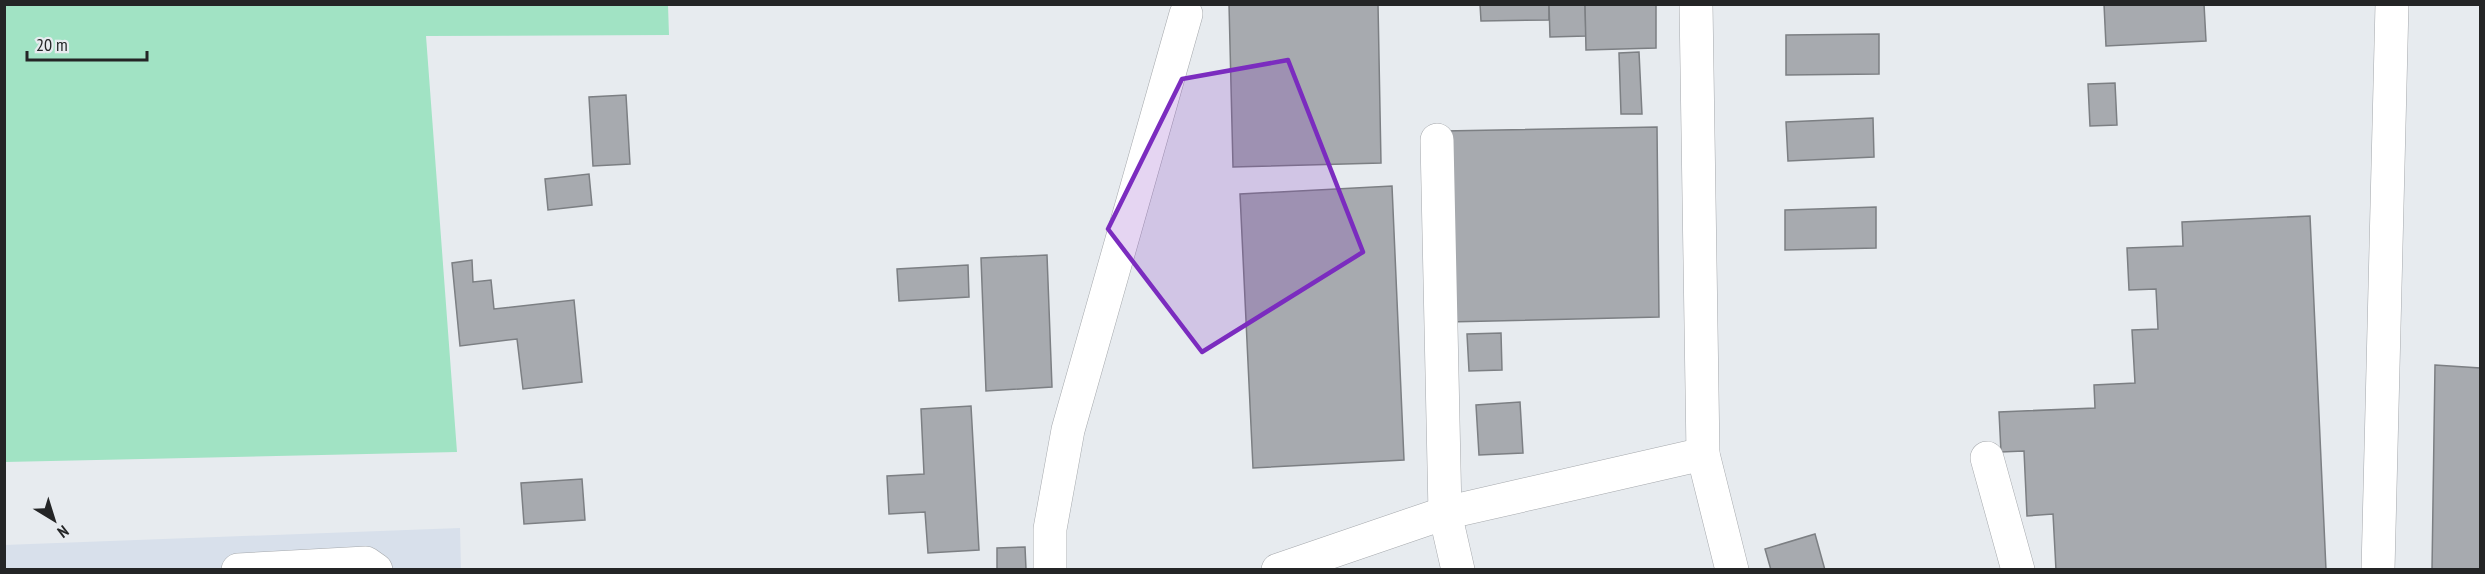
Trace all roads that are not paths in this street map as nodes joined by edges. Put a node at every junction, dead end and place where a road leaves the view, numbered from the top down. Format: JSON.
{"nodes":[{"id":1,"x":1696,"y":4,"type":"edge"},
{"id":2,"x":2392,"y":4,"type":"edge"},
{"id":3,"x":1185,"y":14,"type":"dead end"},
{"id":4,"x":1437,"y":140,"type":"dead end"},
{"id":5,"x":1703,"y":453,"type":"junction"},
{"id":6,"x":1988,"y":459,"type":"dead end"},
{"id":7,"x":1445,"y":513,"type":"junction"},
{"id":8,"x":238,"y":570,"type":"edge"},
{"id":9,"x":376,"y":570,"type":"edge"},
{"id":10,"x":1050,"y":570,"type":"edge"},
{"id":11,"x":1278,"y":570,"type":"edge"},
{"id":12,"x":1458,"y":570,"type":"edge"},
{"id":13,"x":1732,"y":570,"type":"edge"},
{"id":14,"x":2018,"y":570,"type":"edge"},
{"id":15,"x":2378,"y":570,"type":"edge"}],
"edges":[{"from":1,"to":5,"type":"street"},
{"from":2,"to":15,"type":"street"},
{"from":3,"to":10,"type":"street"},
{"from":4,"to":7,"type":"street"},
{"from":5,"to":7,"type":"street"},
{"from":5,"to":13,"type":"street"},
{"from":6,"to":14,"type":"street"},
{"from":7,"to":11,"type":"street"},
{"from":7,"to":12,"type":"street"},
{"from":8,"to":9,"type":"street"}]}
